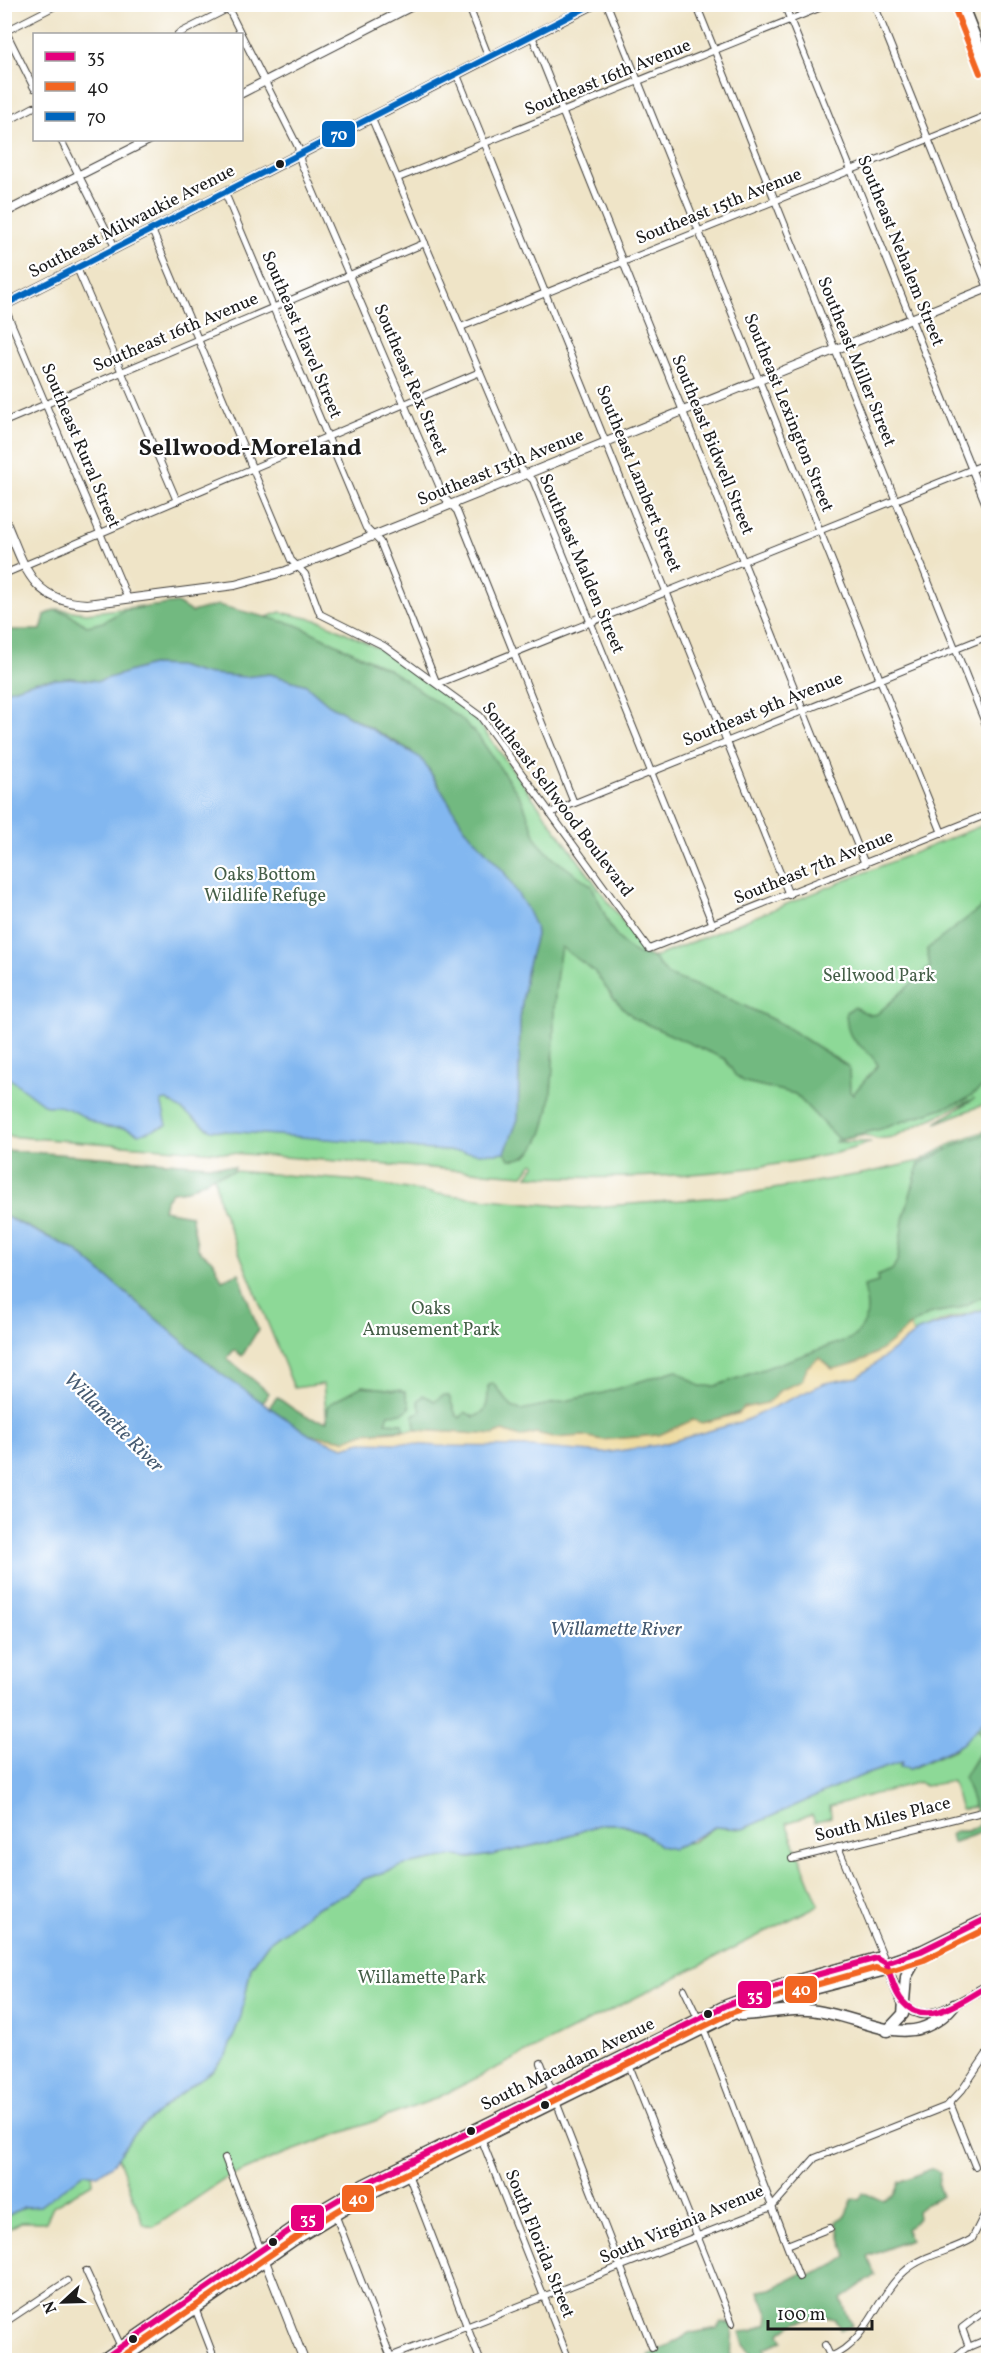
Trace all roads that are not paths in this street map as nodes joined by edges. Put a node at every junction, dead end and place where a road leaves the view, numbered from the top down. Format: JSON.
{"nodes":[{"id":1,"x":59,"y":4,"type":"edge"},
{"id":2,"x":237,"y":4,"type":"edge"},
{"id":3,"x":416,"y":4,"type":"edge"},
{"id":4,"x":468,"y":4,"type":"edge"},
{"id":5,"x":594,"y":4,"type":"edge"},
{"id":6,"x":607,"y":4,"type":"edge"},
{"id":7,"x":696,"y":4,"type":"edge"},
{"id":8,"x":784,"y":4,"type":"edge"},
{"id":9,"x":829,"y":4,"type":"edge"},
{"id":10,"x":874,"y":4,"type":"edge"},
{"id":11,"x":962,"y":4,"type":"edge"},
{"id":12,"x":227,"y":7,"type":"edge"},
{"id":13,"x":790,"y":20,"type":"junction"},
{"id":14,"x":5,"y":30,"type":"edge"},
{"id":15,"x":180,"y":33,"type":"edge"},
{"id":16,"x":240,"y":33,"type":"edge"},
{"id":17,"x":532,"y":36,"type":"junction"},
{"id":18,"x":243,"y":39,"type":"edge"},
{"id":19,"x":715,"y":51,"type":"junction"},
{"id":20,"x":489,"y":58,"type":"junction"},
{"id":21,"x":988,"y":70,"type":"edge"},
{"id":22,"x":457,"y":75,"type":"junction"},
{"id":23,"x":265,"y":81,"type":"junction"},
{"id":24,"x":639,"y":81,"type":"junction"},
{"id":25,"x":33,"y":86,"type":"edge"},
{"id":26,"x":243,"y":92,"type":"edge"},
{"id":27,"x":33,"y":108,"type":"edge"},
{"id":28,"x":563,"y":112,"type":"junction"},
{"id":29,"x":988,"y":115,"type":"edge"},
{"id":30,"x":372,"y":119,"type":"junction"},
{"id":31,"x":4,"y":123,"type":"edge"},
{"id":32,"x":928,"y":139,"type":"junction"},
{"id":33,"x":62,"y":141,"type":"edge"},
{"id":34,"x":147,"y":141,"type":"edge"},
{"id":35,"x":486,"y":143,"type":"junction"},
{"id":36,"x":300,"y":155,"type":"junction"},
{"id":37,"x":851,"y":170,"type":"junction"},
{"id":38,"x":79,"y":175,"type":"junction"},
{"id":39,"x":398,"y":178,"type":"junction"},
{"id":40,"x":225,"y":193,"type":"junction"},
{"id":41,"x":775,"y":200,"type":"junction"},
{"id":42,"x":4,"y":213,"type":"edge"},
{"id":43,"x":152,"y":230,"type":"junction"},
{"id":44,"x":698,"y":232,"type":"junction"},
{"id":45,"x":425,"y":243,"type":"junction"},
{"id":46,"x":116,"y":249,"type":"junction"},
{"id":47,"x":622,"y":262,"type":"junction"},
{"id":48,"x":77,"y":268,"type":"junction"},
{"id":49,"x":350,"y":276,"type":"junction"},
{"id":50,"x":988,"y":288,"type":"edge"},
{"id":51,"x":546,"y":292,"type":"junction"},
{"id":52,"x":4,"y":305,"type":"edge"},
{"id":53,"x":273,"y":308,"type":"junction"},
{"id":54,"x":912,"y":319,"type":"junction"},
{"id":55,"x":461,"y":327,"type":"junction"},
{"id":56,"x":197,"y":340,"type":"junction"},
{"id":57,"x":836,"y":350,"type":"junction"},
{"id":58,"x":122,"y":372,"type":"junction"},
{"id":59,"x":480,"y":372,"type":"junction"},
{"id":60,"x":760,"y":380,"type":"junction"},
{"id":61,"x":46,"y":405,"type":"junction"},
{"id":62,"x":404,"y":406,"type":"junction"},
{"id":63,"x":683,"y":411,"type":"junction"},
{"id":64,"x":4,"y":422,"type":"edge"},
{"id":65,"x":328,"y":436,"type":"junction"},
{"id":66,"x":606,"y":442,"type":"junction"},
{"id":67,"x":988,"y":463,"type":"edge"},
{"id":68,"x":252,"y":468,"type":"junction"},
{"id":69,"x":972,"y":469,"type":"junction"},
{"id":70,"x":526,"y":474,"type":"junction"},
{"id":71,"x":177,"y":501,"type":"junction"},
{"id":72,"x":896,"y":501,"type":"junction"},
{"id":73,"x":451,"y":505,"type":"junction"},
{"id":74,"x":988,"y":510,"type":"edge"},
{"id":75,"x":4,"y":518,"type":"edge"},
{"id":76,"x":819,"y":530,"type":"junction"},
{"id":77,"x":100,"y":533,"type":"junction"},
{"id":78,"x":374,"y":536,"type":"junction"},
{"id":79,"x":743,"y":562,"type":"junction"},
{"id":80,"x":24,"y":566,"type":"junction"},
{"id":81,"x":298,"y":566,"type":"junction"},
{"id":82,"x":4,"y":574,"type":"edge"},
{"id":83,"x":668,"y":592,"type":"junction"},
{"id":84,"x":128,"y":599,"type":"junction"},
{"id":85,"x":591,"y":623,"type":"junction"},
{"id":86,"x":988,"y":636,"type":"edge"},
{"id":87,"x":956,"y":649,"type":"junction"},
{"id":88,"x":514,"y":654,"type":"junction"},
{"id":89,"x":879,"y":680,"type":"junction"},
{"id":90,"x":437,"y":684,"type":"junction"},
{"id":91,"x":803,"y":711,"type":"junction"},
{"id":92,"x":988,"y":730,"type":"edge"},
{"id":93,"x":727,"y":741,"type":"junction"},
{"id":94,"x":651,"y":772,"type":"junction"},
{"id":95,"x":574,"y":804,"type":"junction"},
{"id":96,"x":550,"y":813,"type":"junction"},
{"id":97,"x":988,"y":814,"type":"edge"},
{"id":98,"x":942,"y":833,"type":"junction"},
{"id":99,"x":865,"y":864,"type":"junction"},
{"id":100,"x":789,"y":895,"type":"junction"},
{"id":101,"x":713,"y":926,"type":"junction"},
{"id":102,"x":650,"y":949,"type":"joint"},
{"id":103,"x":982,"y":1812,"type":"dead end"},
{"id":104,"x":838,"y":1847,"type":"junction"},
{"id":105,"x":792,"y":1859,"type":"dead end"},
{"id":106,"x":988,"y":1918,"type":"edge"},
{"id":107,"x":921,"y":1951,"type":"junction"},
{"id":108,"x":886,"y":1963,"type":"junction"},
{"id":109,"x":988,"y":1986,"type":"edge"},
{"id":110,"x":684,"y":1989,"type":"dead end"},
{"id":111,"x":903,"y":2003,"type":"junction"},
{"id":112,"x":954,"y":2005,"type":"junction"},
{"id":113,"x":733,"y":2014,"type":"junction"},
{"id":114,"x":700,"y":2024,"type":"junction"},
{"id":115,"x":887,"y":2031,"type":"junction"},
{"id":116,"x":988,"y":2052,"type":"edge"},
{"id":117,"x":541,"y":2063,"type":"dead end"},
{"id":118,"x":629,"y":2065,"type":"junction"},
{"id":119,"x":554,"y":2096,"type":"junction"},
{"id":120,"x":950,"y":2103,"type":"junction"},
{"id":121,"x":482,"y":2138,"type":"junction"},
{"id":122,"x":225,"y":2158,"type":"dead end"},
{"id":123,"x":975,"y":2166,"type":"dead end"},
{"id":124,"x":406,"y":2169,"type":"junction"},
{"id":125,"x":772,"y":2206,"type":"junction"},
{"id":126,"x":988,"y":2206,"type":"edge"},
{"id":127,"x":334,"y":2214,"type":"junction"},
{"id":128,"x":830,"y":2228,"type":"dead end"},
{"id":129,"x":698,"y":2237,"type":"junction"},
{"id":130,"x":787,"y":2245,"type":"junction"},
{"id":131,"x":263,"y":2255,"type":"junction"},
{"id":132,"x":621,"y":2267,"type":"junction"},
{"id":133,"x":86,"y":2271,"type":"dead end"},
{"id":134,"x":799,"y":2277,"type":"dead end"},
{"id":135,"x":67,"y":2281,"type":"dead end"},
{"id":136,"x":544,"y":2297,"type":"junction"},
{"id":137,"x":195,"y":2308,"type":"junction"},
{"id":138,"x":988,"y":2308,"type":"edge"},
{"id":139,"x":4,"y":2323,"type":"edge"},
{"id":140,"x":732,"y":2323,"type":"dead end"},
{"id":141,"x":468,"y":2328,"type":"junction"},
{"id":142,"x":988,"y":2339,"type":"edge"},
{"id":143,"x":825,"y":2345,"type":"dead end"},
{"id":144,"x":652,"y":2347,"type":"dead end"},
{"id":145,"x":969,"y":2347,"type":"junction"},
{"id":146,"x":124,"y":2356,"type":"edge"},
{"id":147,"x":392,"y":2359,"type":"edge"},
{"id":148,"x":831,"y":2359,"type":"edge"},
{"id":149,"x":102,"y":2361,"type":"edge"},
{"id":150,"x":215,"y":2361,"type":"edge"},
{"id":151,"x":304,"y":2361,"type":"edge"},
{"id":152,"x":382,"y":2361,"type":"edge"},
{"id":153,"x":480,"y":2361,"type":"edge"},
{"id":154,"x":569,"y":2361,"type":"edge"},
{"id":155,"x":951,"y":2361,"type":"edge"}],
"edges":[{"from":1,"to":14,"type":"street"},
{"from":2,"to":12,"type":"street"},
{"from":3,"to":23,"type":"street"},
{"from":4,"to":20,"type":"street"},
{"from":5,"to":17,"type":"main road","name":"Southeast Milwaukie Avenue"},
{"from":6,"to":24,"type":"street","name":"Southeast Lexington Street"},
{"from":7,"to":19,"type":"street","name":"Southeast Miller Street"},
{"from":8,"to":13,"type":"street","name":"Southeast Nehalem Street"},
{"from":9,"to":13,"type":"street","name":"Southeast 16th Avenue"},
{"from":10,"to":32,"type":"street"},
{"from":11,"to":21,"type":"main road"},
{"from":12,"to":15,"type":"street"},
{"from":12,"to":16,"type":"street","name":"Southeast Rex Street"},
{"from":13,"to":19,"type":"street","name":"Southeast 16th Avenue"},
{"from":13,"to":37,"type":"street","name":"Southeast Nehalem Street"},
{"from":14,"to":25,"type":"street"},
{"from":17,"to":20,"type":"main road","name":"Southeast Milwaukie Avenue"},
{"from":17,"to":28,"type":"street","name":"Southeast Bidwell Street"},
{"from":18,"to":23,"type":"street","name":"Southeast Rex Street"},
{"from":19,"to":24,"type":"street","name":"Southeast 16th Avenue"},
{"from":19,"to":41,"type":"street","name":"Southeast Miller Street"},
{"from":20,"to":22,"type":"main road","name":"Southeast Milwaukie Avenue"},
{"from":22,"to":30,"type":"main road","name":"Southeast Milwaukie Avenue"},
{"from":22,"to":35,"type":"street","name":"Southeast Lambert Street"},
{"from":23,"to":26,"type":"street"},
{"from":23,"to":36,"type":"street","name":"Southeast Rex Street"},
{"from":24,"to":28,"type":"street","name":"Southeast 16th Avenue"},
{"from":24,"to":44,"type":"street","name":"Southeast Lexington Street"},
{"from":27,"to":31,"type":"street"},
{"from":28,"to":35,"type":"street","name":"Southeast 16th Avenue"},
{"from":28,"to":47,"type":"street","name":"Southeast Bidwell Street"},
{"from":29,"to":32,"type":"street","name":"Southeast 15th Avenue"},
{"from":30,"to":36,"type":"main road","name":"Southeast Milwaukie Avenue"},
{"from":30,"to":39,"type":"street","name":"Southeast Malden Street"},
{"from":32,"to":37,"type":"street","name":"Southeast 15th Avenue"},
{"from":32,"to":50,"type":"street"},
{"from":33,"to":38,"type":"street"},
{"from":34,"to":38,"type":"street"},
{"from":35,"to":39,"type":"street","name":"Southeast 16th Avenue"},
{"from":35,"to":51,"type":"street","name":"Southeast Lambert Street"},
{"from":36,"to":40,"type":"main road","name":"Southeast Milwaukie Avenue"},
{"from":36,"to":49,"type":"street","name":"Southeast Rex Street"},
{"from":37,"to":41,"type":"street","name":"Southeast 15th Avenue"},
{"from":37,"to":54,"type":"street","name":"Southeast Nehalem Street"},
{"from":38,"to":42,"type":"street"},
{"from":38,"to":46,"type":"street"},
{"from":39,"to":45,"type":"street","name":"Southeast Malden Street"},
{"from":40,"to":43,"type":"main road","name":"Southeast Milwaukie Avenue"},
{"from":40,"to":53,"type":"street","name":"Southeast Flavel Street"},
{"from":41,"to":44,"type":"street","name":"Southeast 15th Avenue"},
{"from":41,"to":57,"type":"street","name":"Southeast Miller Street"},
{"from":43,"to":46,"type":"main road","name":"Southeast Milwaukie Avenue"},
{"from":43,"to":56,"type":"street","name":"Southeast Sellwood Boulevard"},
{"from":44,"to":47,"type":"street","name":"Southeast 15th Avenue"},
{"from":44,"to":60,"type":"street","name":"Southeast Lexington Street"},
{"from":45,"to":49,"type":"street","name":"Southeast 16th Avenue"},
{"from":45,"to":55,"type":"street","name":"Southeast Malden Street"},
{"from":46,"to":48,"type":"main road","name":"Southeast Milwaukie Avenue"},
{"from":47,"to":51,"type":"street","name":"Southeast 15th Avenue"},
{"from":47,"to":63,"type":"street","name":"Southeast Bidwell Street"},
{"from":48,"to":52,"type":"main road","name":"Southeast Milwaukie Avenue"},
{"from":48,"to":58,"type":"street"},
{"from":49,"to":53,"type":"street","name":"Southeast 16th Avenue"},
{"from":49,"to":62,"type":"street","name":"Southeast Rex Street"},
{"from":50,"to":54,"type":"street","name":"Southeast 13th Avenue"},
{"from":51,"to":55,"type":"street","name":"Southeast 15th Avenue"},
{"from":51,"to":66,"type":"street","name":"Southeast Lambert Street"},
{"from":52,"to":61,"type":"street","name":"Southeast Rural Street"},
{"from":53,"to":56,"type":"street","name":"Southeast 16th Avenue"},
{"from":53,"to":65,"type":"street","name":"Southeast Flavel Street"},
{"from":54,"to":57,"type":"street","name":"Southeast 13th Avenue"},
{"from":54,"to":69,"type":"street","name":"Southeast Nehalem Street"},
{"from":55,"to":59,"type":"street","name":"Southeast Malden Street"},
{"from":56,"to":58,"type":"street","name":"Southeast 16th Avenue"},
{"from":56,"to":68,"type":"street","name":"Southeast Sellwood Boulevard"},
{"from":57,"to":60,"type":"street","name":"Southeast 13th Avenue"},
{"from":57,"to":72,"type":"street","name":"Southeast Miller Street"},
{"from":58,"to":61,"type":"street","name":"Southeast 16th Avenue"},
{"from":58,"to":71,"type":"street"},
{"from":59,"to":62,"type":"street"},
{"from":59,"to":70,"type":"street","name":"Southeast Malden Street"},
{"from":60,"to":63,"type":"street","name":"Southeast 13th Avenue"},
{"from":60,"to":76,"type":"street","name":"Southeast Lexington Street"},
{"from":61,"to":64,"type":"street","name":"Southeast 16th Avenue"},
{"from":61,"to":77,"type":"street","name":"Southeast Rural Street"},
{"from":62,"to":65,"type":"street"},
{"from":62,"to":73,"type":"street","name":"Southeast Rex Street"},
{"from":63,"to":66,"type":"street","name":"Southeast 13th Avenue"},
{"from":63,"to":79,"type":"street","name":"Southeast Bidwell Street"},
{"from":65,"to":68,"type":"street"},
{"from":65,"to":78,"type":"street","name":"Southeast Flavel Street"},
{"from":66,"to":70,"type":"street","name":"Southeast 13th Avenue"},
{"from":66,"to":83,"type":"street","name":"Southeast Lambert Street"},
{"from":67,"to":69,"type":"street"},
{"from":68,"to":71,"type":"street"},
{"from":68,"to":81,"type":"street","name":"Southeast Sellwood Boulevard"},
{"from":69,"to":72,"type":"street"},
{"from":69,"to":74,"type":"street","name":"Southeast Nehalem Street"},
{"from":70,"to":73,"type":"street","name":"Southeast 13th Avenue"},
{"from":70,"to":85,"type":"street","name":"Southeast Malden Street"},
{"from":71,"to":77,"type":"street"},
{"from":72,"to":76,"type":"street"},
{"from":72,"to":87,"type":"street","name":"Southeast Miller Street"},
{"from":73,"to":78,"type":"street","name":"Southeast 13th Avenue"},
{"from":73,"to":88,"type":"street","name":"Southeast Rex Street"},
{"from":75,"to":80,"type":"street","name":"Southeast 13th Avenue"},
{"from":76,"to":79,"type":"street"},
{"from":76,"to":89,"type":"street","name":"Southeast Lexington Street"},
{"from":77,"to":80,"type":"street"},
{"from":77,"to":84,"type":"street","name":"Southeast Rural Street"},
{"from":78,"to":81,"type":"street","name":"Southeast 13th Avenue"},
{"from":78,"to":90,"type":"street","name":"Southeast Flavel Street"},
{"from":79,"to":83,"type":"street"},
{"from":79,"to":91,"type":"street","name":"Southeast Bidwell Street"},
{"from":80,"to":82,"type":"street"},
{"from":80,"to":84,"type":"street","name":"Southeast 13th Avenue"},
{"from":81,"to":84,"type":"street","name":"Southeast 13th Avenue"},
{"from":81,"to":90,"type":"street","name":"Southeast Sellwood Boulevard"},
{"from":83,"to":85,"type":"street"},
{"from":83,"to":93,"type":"street","name":"Southeast Lambert Street"},
{"from":85,"to":88,"type":"street"},
{"from":85,"to":94,"type":"street","name":"Southeast Malden Street"},
{"from":86,"to":87,"type":"street","name":"Southeast 9th Avenue"},
{"from":87,"to":89,"type":"street","name":"Southeast 9th Avenue"},
{"from":87,"to":92,"type":"street","name":"Southeast Miller Street"},
{"from":88,"to":90,"type":"street"},
{"from":88,"to":95,"type":"street","name":"Southeast Rex Street"},
{"from":89,"to":91,"type":"street","name":"Southeast 9th Avenue"},
{"from":89,"to":98,"type":"street","name":"Southeast Lexington Street"},
{"from":90,"to":96,"type":"street","name":"Southeast Sellwood Boulevard"},
{"from":91,"to":93,"type":"street","name":"Southeast 9th Avenue"},
{"from":91,"to":99,"type":"street","name":"Southeast Bidwell Street"},
{"from":93,"to":94,"type":"street","name":"Southeast 9th Avenue"},
{"from":93,"to":100,"type":"street","name":"Southeast Lambert Street"},
{"from":94,"to":95,"type":"street","name":"Southeast 9th Avenue"},
{"from":94,"to":101,"type":"street","name":"Southeast Malden Street"},
{"from":95,"to":96,"type":"street","name":"Southeast 9th Avenue"},
{"from":96,"to":102,"type":"street","name":"Southeast Sellwood Boulevard"},
{"from":97,"to":98,"type":"street","name":"Southeast 7th Avenue"},
{"from":98,"to":99,"type":"street","name":"Southeast 7th Avenue"},
{"from":99,"to":100,"type":"street","name":"Southeast 7th Avenue"},
{"from":100,"to":101,"type":"street","name":"Southeast 7th Avenue"},
{"from":101,"to":102,"type":"street","name":"Southeast 7th Avenue"},
{"from":103,"to":104,"type":"street","name":"South Miles Place"},
{"from":104,"to":105,"type":"street","name":"South Miles Place"},
{"from":104,"to":108,"type":"street"},
{"from":106,"to":107,"type":"main road","name":"South Macadam Avenue"},
{"from":107,"to":108,"type":"main road","name":"South Macadam Avenue"},
{"from":107,"to":111,"type":"main road"},
{"from":108,"to":111,"type":"main road"},
{"from":108,"to":113,"type":"main road","name":"South Macadam Avenue"},
{"from":108,"to":114,"type":"main road","name":"South Macadam Avenue"},
{"from":109,"to":112,"type":"main road"},
{"from":110,"to":114,"type":"street"},
{"from":111,"to":112,"type":"main road"},
{"from":111,"to":115,"type":"main road"},
{"from":112,"to":115,"type":"main road"},
{"from":113,"to":114,"type":"main road","name":"South Macadam Avenue"},
{"from":113,"to":115,"type":"main road"},
{"from":114,"to":118,"type":"main road","name":"South Macadam Avenue"},
{"from":114,"to":119,"type":"main road","name":"South Macadam Avenue"},
{"from":114,"to":125,"type":"street"},
{"from":116,"to":120,"type":"street"},
{"from":117,"to":119,"type":"street"},
{"from":118,"to":119,"type":"main road","name":"South Macadam Avenue"},
{"from":118,"to":129,"type":"street"},
{"from":119,"to":121,"type":"main road","name":"South Macadam Avenue"},
{"from":119,"to":124,"type":"main road","name":"South Macadam Avenue"},
{"from":119,"to":132,"type":"street"},
{"from":120,"to":123,"type":"street"},
{"from":120,"to":125,"type":"street","name":"South Virginia Avenue"},
{"from":121,"to":124,"type":"main road","name":"South Macadam Avenue"},
{"from":121,"to":136,"type":"street","name":"South Florida Street"},
{"from":122,"to":131,"type":"street"},
{"from":124,"to":127,"type":"main road","name":"South Macadam Avenue"},
{"from":124,"to":131,"type":"main road","name":"South Macadam Avenue"},
{"from":124,"to":141,"type":"street"},
{"from":125,"to":129,"type":"street","name":"South Virginia Avenue"},
{"from":125,"to":130,"type":"street"},
{"from":126,"to":148,"type":"street"},
{"from":127,"to":131,"type":"main road","name":"South Macadam Avenue"},
{"from":127,"to":147,"type":"street"},
{"from":128,"to":130,"type":"street"},
{"from":129,"to":132,"type":"street","name":"South Virginia Avenue"},
{"from":129,"to":140,"type":"street"},
{"from":130,"to":134,"type":"street"},
{"from":131,"to":137,"type":"main road","name":"South Macadam Avenue"},
{"from":131,"to":146,"type":"main road","name":"South Macadam Avenue"},
{"from":131,"to":151,"type":"street"},
{"from":132,"to":136,"type":"street","name":"South Virginia Avenue"},
{"from":132,"to":144,"type":"street"},
{"from":133,"to":146,"type":"street"},
{"from":135,"to":139,"type":"street"},
{"from":136,"to":141,"type":"street","name":"South Virginia Avenue"},
{"from":136,"to":154,"type":"street","name":"South Florida Street"},
{"from":137,"to":146,"type":"main road","name":"South Macadam Avenue"},
{"from":137,"to":150,"type":"street"},
{"from":138,"to":145,"type":"street"},
{"from":141,"to":147,"type":"street","name":"South Virginia Avenue"},
{"from":141,"to":153,"type":"street"},
{"from":142,"to":145,"type":"street"},
{"from":143,"to":148,"type":"street"},
{"from":145,"to":155,"type":"street"},
{"from":146,"to":149,"type":"main road","name":"South Macadam Avenue"},
{"from":147,"to":152,"type":"street","name":"South Virginia Avenue"}]}
